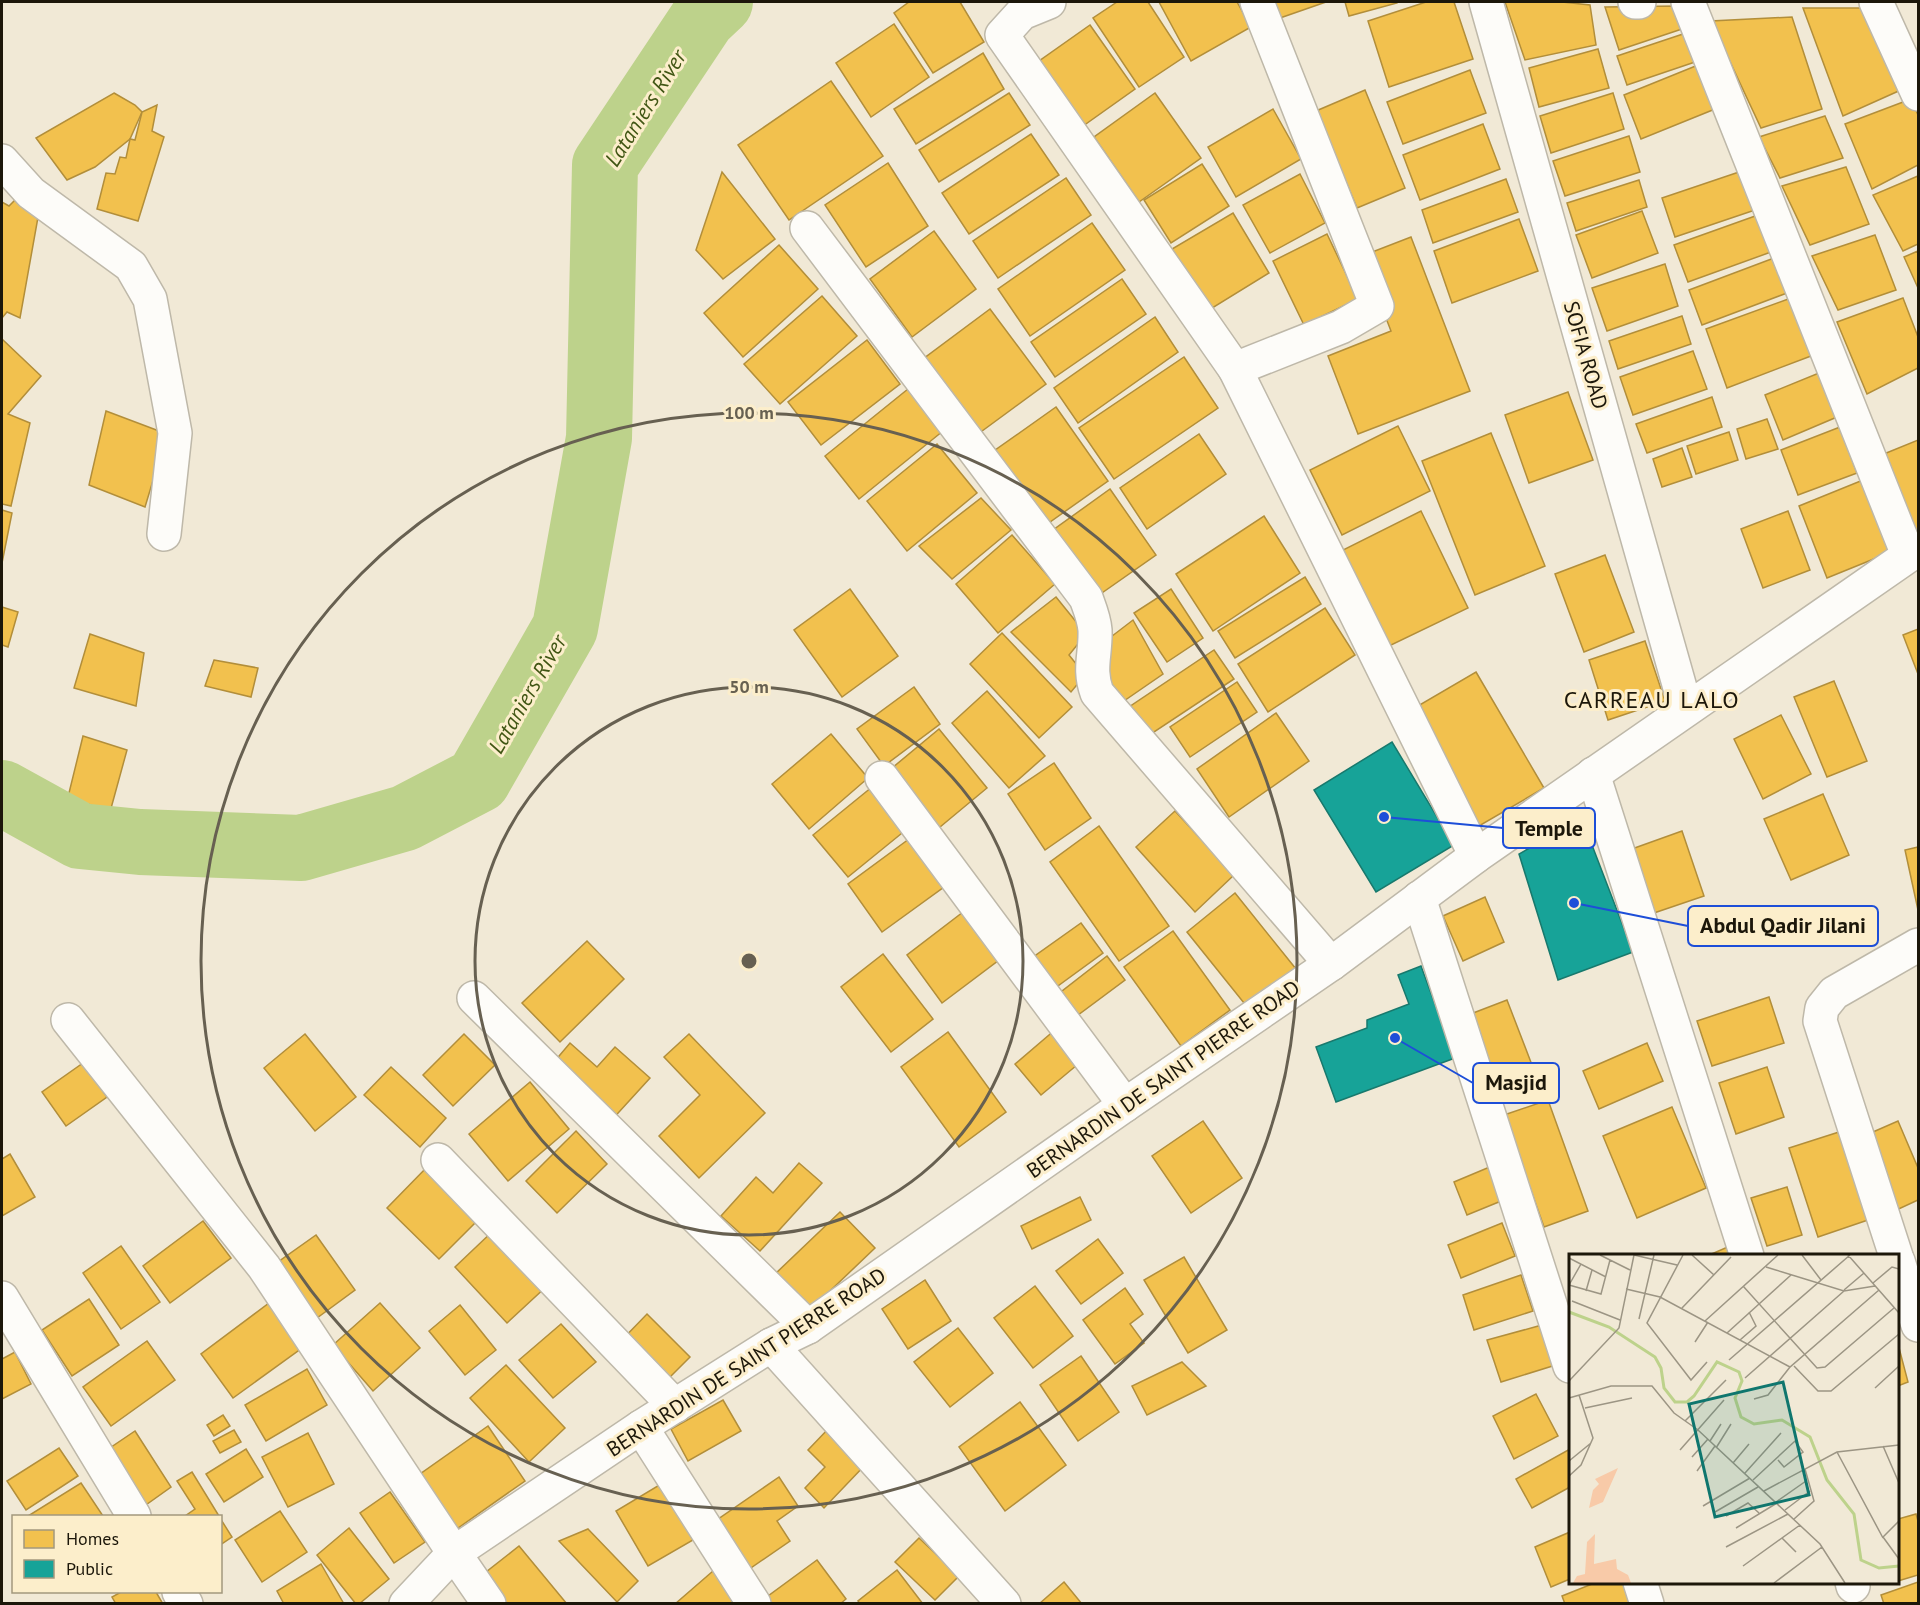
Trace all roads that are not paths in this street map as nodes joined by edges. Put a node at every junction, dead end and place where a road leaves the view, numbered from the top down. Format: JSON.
{"nodes":[{"id":1,"x":1049,"y":2,"type":"edge"},
{"id":2,"x":1257,"y":2,"type":"edge"},
{"id":3,"x":1486,"y":2,"type":"edge"},
{"id":4,"x":1688,"y":2,"type":"edge"},
{"id":5,"x":1876,"y":2,"type":"edge"},
{"id":6,"x":1918,"y":94,"type":"edge"},
{"id":7,"x":2,"y":161,"type":"edge"},
{"id":8,"x":807,"y":228,"type":"dead end"},
{"id":9,"x":1235,"y":369,"type":"junction"},
{"id":10,"x":164,"y":534,"type":"dead end"},
{"id":11,"x":1913,"y":552,"type":"edge"},
{"id":12,"x":1686,"y":709,"type":"junction"},
{"id":13,"x":1593,"y":774,"type":"junction"},
{"id":14,"x":882,"y":778,"type":"dead end"},
{"id":15,"x":1476,"y":856,"type":"junction"},
{"id":16,"x":1419,"y":898,"type":"junction"},
{"id":17,"x":1918,"y":945,"type":"edge"},
{"id":18,"x":1330,"y":964,"type":"junction"},
{"id":19,"x":474,"y":998,"type":"dead end"},
{"id":20,"x":68,"y":1020,"type":"dead end"},
{"id":21,"x":1125,"y":1105,"type":"junction"},
{"id":22,"x":438,"y":1160,"type":"dead end"},
{"id":23,"x":1746,"y":1254,"type":"edge"},
{"id":24,"x":1895,"y":1254,"type":"edge"},
{"id":25,"x":1899,"y":1264,"type":"edge"},
{"id":26,"x":2,"y":1298,"type":"edge"},
{"id":27,"x":1918,"y":1325,"type":"edge"},
{"id":28,"x":807,"y":1327,"type":"junction"},
{"id":29,"x":771,"y":1346,"type":"junction"},
{"id":30,"x":1569,"y":1363,"type":"edge"},
{"id":31,"x":675,"y":1406,"type":"junction"},
{"id":32,"x":641,"y":1427,"type":"junction"},
{"id":33,"x":133,"y":1515,"type":"edge"},
{"id":34,"x":453,"y":1553,"type":"junction"},
{"id":35,"x":1641,"y":1584,"type":"edge"},
{"id":36,"x":406,"y":1604,"type":"edge"},
{"id":37,"x":489,"y":1604,"type":"edge"},
{"id":38,"x":754,"y":1604,"type":"edge"},
{"id":39,"x":1004,"y":1604,"type":"edge"},
{"id":40,"x":1647,"y":1604,"type":"edge"}],
"edges":[{"from":1,"to":9,"type":"street"},
{"from":2,"to":9,"type":"street"},
{"from":3,"to":12,"type":"street","name":"SOFIA ROAD"},
{"from":4,"to":11,"type":"street"},
{"from":5,"to":6,"type":"street"},
{"from":7,"to":10,"type":"street"},
{"from":8,"to":18,"type":"street"},
{"from":9,"to":15,"type":"street"},
{"from":11,"to":12,"type":"street","name":"BERNARDIN DE SAINT PIERRE ROAD"},
{"from":12,"to":13,"type":"street","name":"BERNARDIN DE SAINT PIERRE ROAD"},
{"from":13,"to":15,"type":"street","name":"BERNARDIN DE SAINT PIERRE ROAD"},
{"from":13,"to":23,"type":"street"},
{"from":14,"to":21,"type":"street"},
{"from":15,"to":16,"type":"street","name":"BERNARDIN DE SAINT PIERRE ROAD"},
{"from":16,"to":18,"type":"street","name":"BERNARDIN DE SAINT PIERRE ROAD"},
{"from":16,"to":30,"type":"street"},
{"from":17,"to":24,"type":"street"},
{"from":18,"to":21,"type":"street","name":"BERNARDIN DE SAINT PIERRE ROAD"},
{"from":19,"to":28,"type":"street"},
{"from":20,"to":34,"type":"street"},
{"from":21,"to":28,"type":"street","name":"BERNARDIN DE SAINT PIERRE ROAD"},
{"from":22,"to":31,"type":"street"},
{"from":25,"to":27,"type":"street"},
{"from":26,"to":33,"type":"street"},
{"from":28,"to":29,"type":"street","name":"BERNARDIN DE SAINT PIERRE ROAD"},
{"from":29,"to":31,"type":"street","name":"BERNARDIN DE SAINT PIERRE ROAD"},
{"from":29,"to":39,"type":"street"},
{"from":31,"to":32,"type":"street","name":"BERNARDIN DE SAINT PIERRE ROAD"},
{"from":32,"to":34,"type":"street","name":"BERNARDIN DE SAINT PIERRE ROAD"},
{"from":32,"to":38,"type":"street"},
{"from":34,"to":36,"type":"street","name":"BERNARDIN DE SAINT PIERRE ROAD"},
{"from":34,"to":37,"type":"street"},
{"from":35,"to":40,"type":"street"}]}
